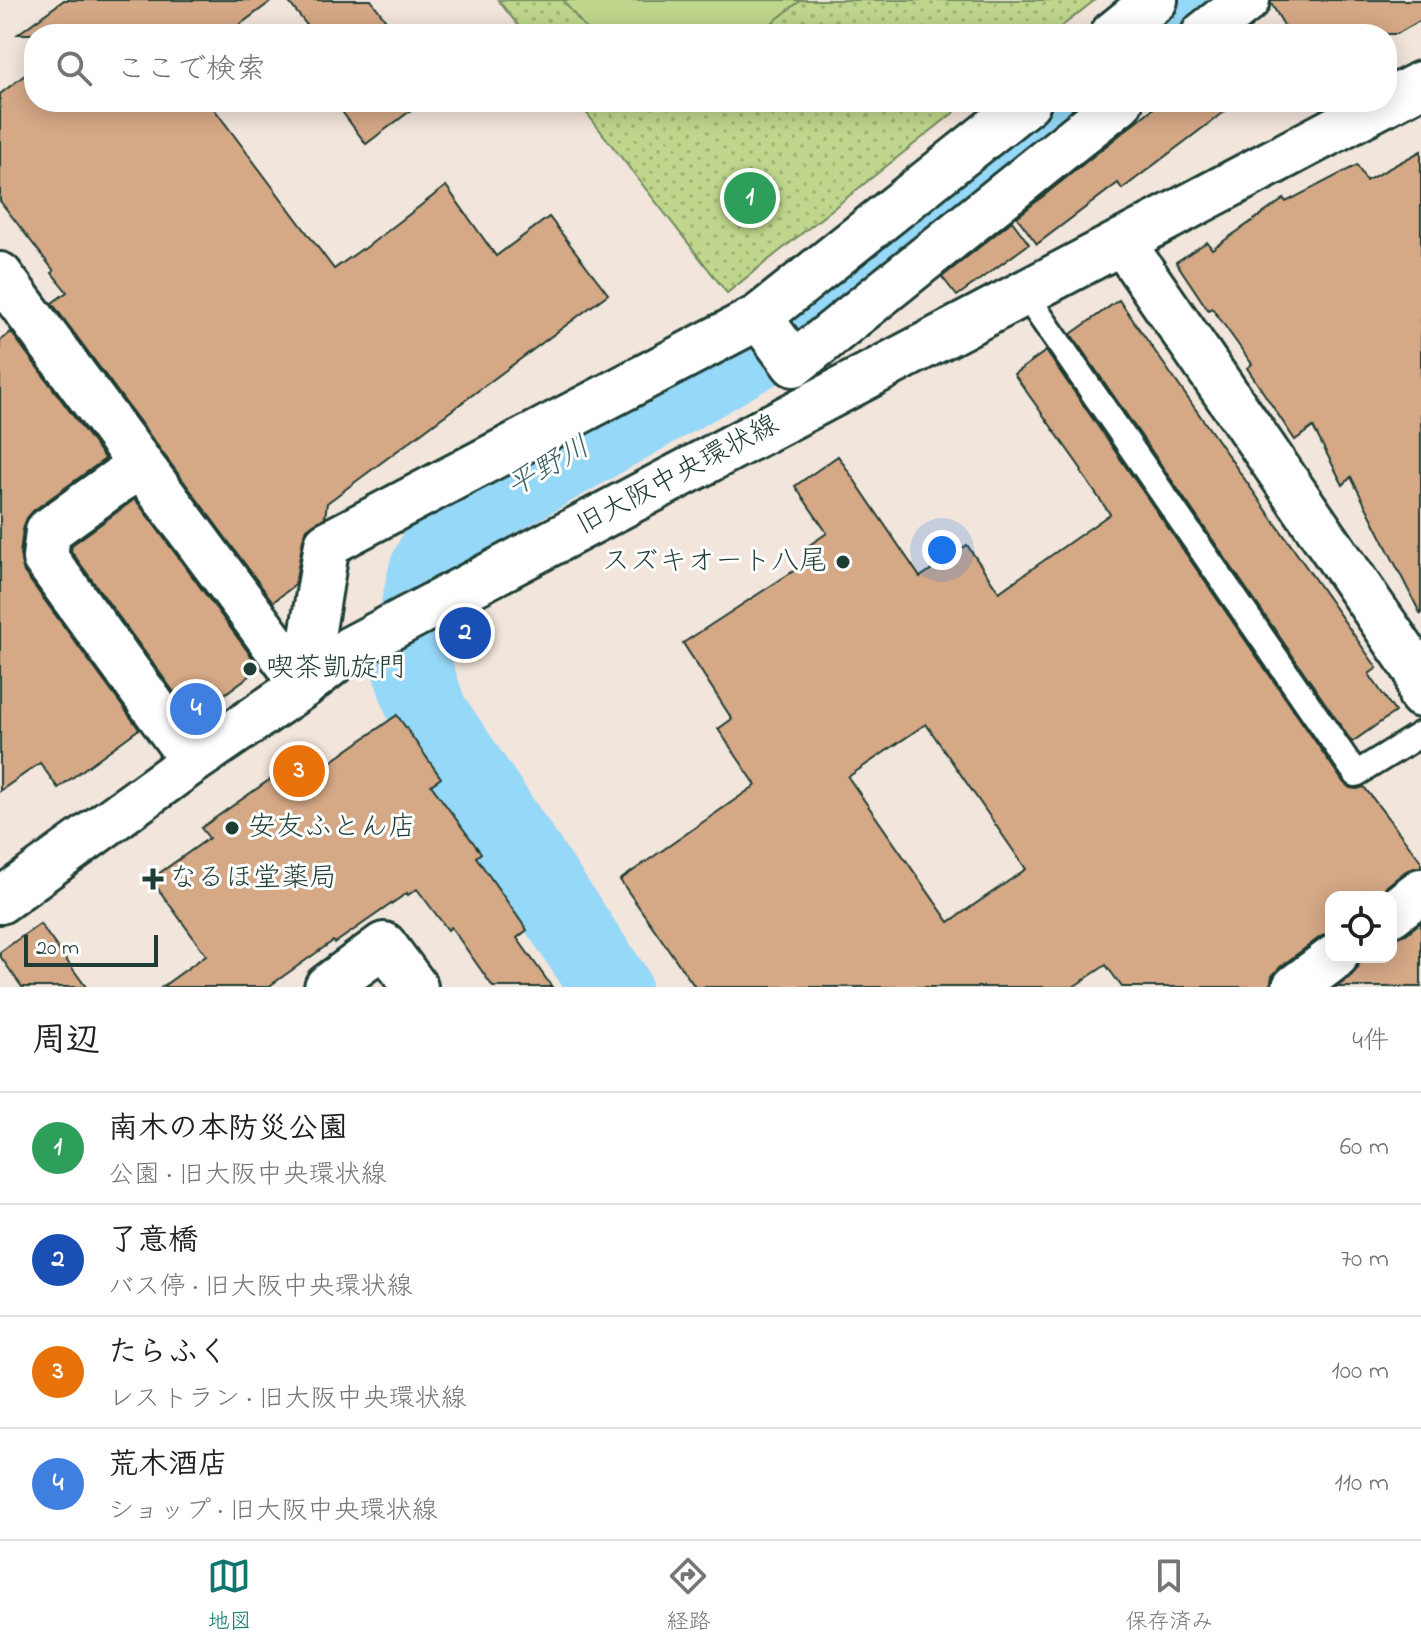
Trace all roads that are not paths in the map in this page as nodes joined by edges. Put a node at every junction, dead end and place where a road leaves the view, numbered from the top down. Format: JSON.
{"nodes":[{"id":1,"x":1155,"y":0,"type":"edge"},
{"id":2,"x":1247,"y":0,"type":"edge"},
{"id":3,"x":1125,"y":24,"type":"edge"},
{"id":4,"x":1217,"y":24,"type":"edge"},
{"id":5,"x":1421,"y":84,"type":"edge"},
{"id":6,"x":1397,"y":97,"type":"edge"},
{"id":7,"x":1015,"y":112,"type":"edge"},
{"id":8,"x":1108,"y":112,"type":"edge"},
{"id":9,"x":1368,"y":112,"type":"edge"},
{"id":10,"x":1122,"y":242,"type":"junction"},
{"id":11,"x":5,"y":292,"type":"edge"},
{"id":12,"x":1025,"y":294,"type":"junction"},
{"id":13,"x":759,"y":317,"type":"junction"},
{"id":14,"x":140,"y":465,"type":"junction"},
{"id":15,"x":1420,"y":680,"type":"edge"},
{"id":16,"x":304,"y":685,"type":"junction"},
{"id":17,"x":1421,"y":734,"type":"edge"},
{"id":18,"x":193,"y":761,"type":"junction"},
{"id":19,"x":1421,"y":891,"type":"edge"},
{"id":20,"x":0,"y":901,"type":"edge"},
{"id":21,"x":1397,"y":909,"type":"edge"},
{"id":22,"x":1327,"y":963,"type":"edge"},
{"id":23,"x":327,"y":987,"type":"edge"},
{"id":24,"x":415,"y":987,"type":"edge"},
{"id":25,"x":1295,"y":987,"type":"edge"}],
"edges":[{"from":1,"to":3,"type":"street"},
{"from":2,"to":4,"type":"street"},
{"from":5,"to":6,"type":"street","name":"旧大阪中央環状線"},
{"from":7,"to":13,"type":"street"},
{"from":8,"to":13,"type":"street"},
{"from":9,"to":10,"type":"street","name":"旧大阪中央環状線"},
{"from":10,"to":12,"type":"street","name":"旧大阪中央環状線"},
{"from":10,"to":15,"type":"street"},
{"from":11,"to":14,"type":"street"},
{"from":12,"to":16,"type":"street","name":"旧大阪中央環状線"},
{"from":12,"to":17,"type":"lane"},
{"from":13,"to":16,"type":"street"},
{"from":14,"to":16,"type":"street"},
{"from":14,"to":18,"type":"street"},
{"from":16,"to":18,"type":"street","name":"旧大阪中央環状線"},
{"from":18,"to":20,"type":"street","name":"旧大阪中央環状線"},
{"from":19,"to":21,"type":"street"},
{"from":22,"to":25,"type":"street"},
{"from":23,"to":24,"type":"street"}]}
